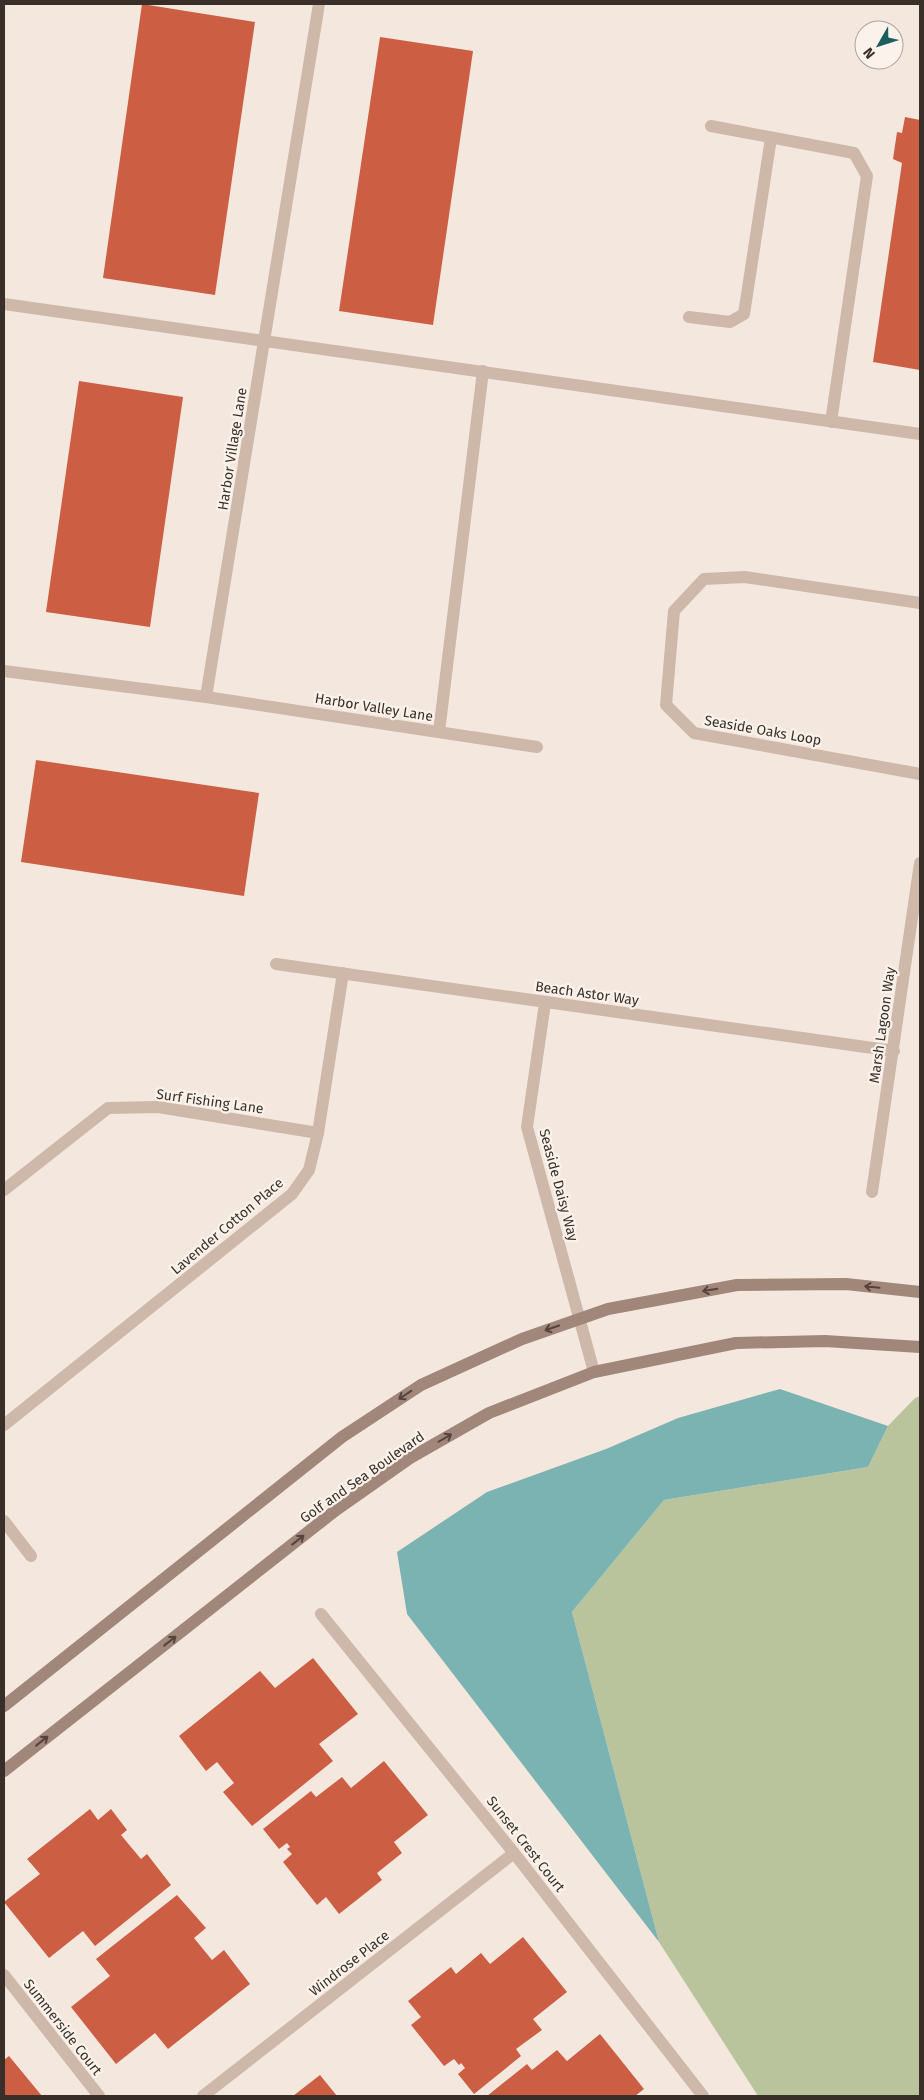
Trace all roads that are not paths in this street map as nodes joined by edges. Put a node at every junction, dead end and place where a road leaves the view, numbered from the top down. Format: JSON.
{"nodes":[{"id":1,"x":319,"y":4,"type":"edge"},
{"id":2,"x":711,"y":126,"type":"dead end"},
{"id":3,"x":771,"y":138,"type":"junction"},
{"id":4,"x":4,"y":304,"type":"edge"},
{"id":5,"x":689,"y":317,"type":"dead end"},
{"id":6,"x":264,"y":340,"type":"junction"},
{"id":7,"x":483,"y":371,"type":"junction"},
{"id":8,"x":831,"y":422,"type":"junction"},
{"id":9,"x":920,"y":434,"type":"edge"},
{"id":10,"x":920,"y":603,"type":"edge"},
{"id":11,"x":4,"y":671,"type":"edge"},
{"id":12,"x":206,"y":697,"type":"junction"},
{"id":13,"x":440,"y":732,"type":"junction"},
{"id":14,"x":537,"y":747,"type":"dead end"},
{"id":15,"x":920,"y":774,"type":"edge"},
{"id":16,"x":920,"y":863,"type":"edge"},
{"id":17,"x":276,"y":964,"type":"dead end"},
{"id":18,"x":343,"y":973,"type":"junction"},
{"id":19,"x":545,"y":1003,"type":"junction"},
{"id":20,"x":894,"y":1051,"type":"junction"},
{"id":21,"x":318,"y":1133,"type":"junction"},
{"id":22,"x":4,"y":1190,"type":"edge"},
{"id":23,"x":872,"y":1192,"type":"dead end"},
{"id":24,"x":920,"y":1292,"type":"edge"},
{"id":25,"x":579,"y":1319,"type":"junction"},
{"id":26,"x":920,"y":1347,"type":"edge"},
{"id":27,"x":594,"y":1372,"type":"junction"},
{"id":28,"x":4,"y":1425,"type":"edge"},
{"id":29,"x":4,"y":1521,"type":"edge"},
{"id":30,"x":31,"y":1556,"type":"dead end"},
{"id":31,"x":321,"y":1614,"type":"dead end"},
{"id":32,"x":4,"y":1706,"type":"edge"},
{"id":33,"x":4,"y":1771,"type":"edge"},
{"id":34,"x":514,"y":1853,"type":"junction"},
{"id":35,"x":4,"y":1975,"type":"edge"},
{"id":36,"x":99,"y":2096,"type":"edge"},
{"id":37,"x":203,"y":2096,"type":"edge"},
{"id":38,"x":704,"y":2096,"type":"edge"}],
"edges":[{"from":1,"to":6,"type":"street","name":"Harbor Village Lane"},
{"from":2,"to":3,"type":"street"},
{"from":3,"to":5,"type":"street"},
{"from":3,"to":8,"type":"street"},
{"from":4,"to":6,"type":"street"},
{"from":6,"to":7,"type":"street"},
{"from":6,"to":12,"type":"street","name":"Harbor Village Lane"},
{"from":7,"to":8,"type":"street"},
{"from":7,"to":13,"type":"street"},
{"from":8,"to":9,"type":"street"},
{"from":10,"to":15,"type":"street","name":"Seaside Oaks Loop"},
{"from":11,"to":12,"type":"street"},
{"from":12,"to":13,"type":"street","name":"Harbor Valley Lane"},
{"from":13,"to":14,"type":"street","name":"Harbor Valley Lane"},
{"from":16,"to":20,"type":"street","name":"Marsh Lagoon Way"},
{"from":17,"to":18,"type":"street","name":"Beach Astor Way"},
{"from":18,"to":19,"type":"street","name":"Beach Astor Way"},
{"from":18,"to":21,"type":"street","name":"Lavender Cotton Place"},
{"from":19,"to":20,"type":"street","name":"Beach Astor Way"},
{"from":19,"to":25,"type":"street","name":"Seaside Daisy Way"},
{"from":20,"to":23,"type":"street","name":"Marsh Lagoon Way"},
{"from":21,"to":22,"type":"street","name":"Surf Fishing Lane"},
{"from":21,"to":28,"type":"street","name":"Lavender Cotton Place"},
{"from":24,"to":25,"type":"street","one_way":true},
{"from":25,"to":27,"type":"street","name":"Seaside Daisy Way"},
{"from":25,"to":32,"type":"street","one_way":true},
{"from":26,"to":27,"type":"street","name":"Golf and Sea Boulevard"},
{"from":33,"to":27,"type":"street","name":"Golf and Sea Boulevard","one_way":true},
{"from":29,"to":30,"type":"street"},
{"from":31,"to":34,"type":"street","name":"Sunset Crest Court"},
{"from":34,"to":37,"type":"street","name":"Windrose Place"},
{"from":34,"to":38,"type":"street","name":"Sunset Crest Court"},
{"from":35,"to":36,"type":"street","name":"Summerside Court"}]}
